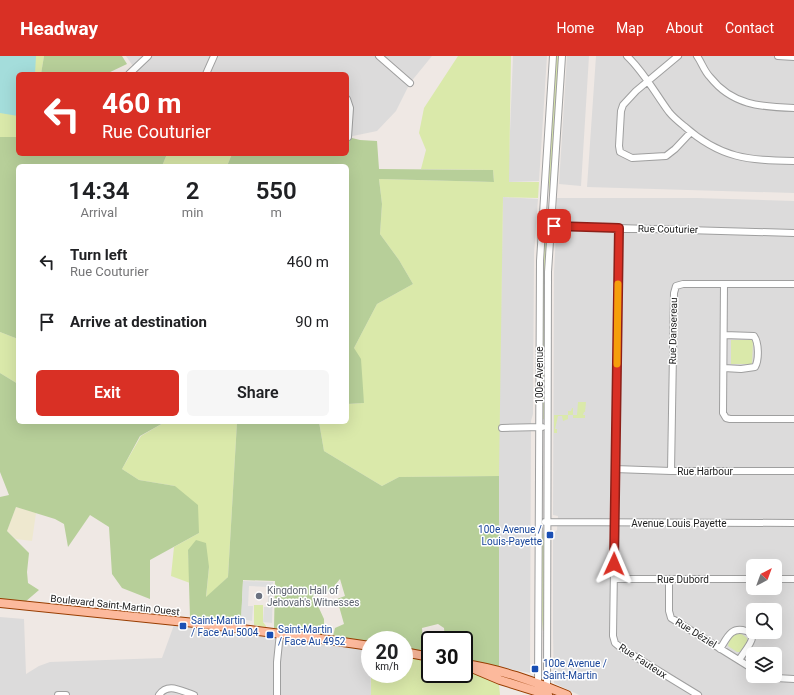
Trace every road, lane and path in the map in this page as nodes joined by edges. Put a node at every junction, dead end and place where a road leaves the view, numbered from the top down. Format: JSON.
{"nodes":[{"id":1,"x":148,"y":56,"type":"edge"},
{"id":2,"x":214,"y":56,"type":"edge"},
{"id":3,"x":379,"y":56,"type":"edge"},
{"id":4,"x":553,"y":56,"type":"edge"},
{"id":5,"x":562,"y":56,"type":"edge"},
{"id":6,"x":627,"y":56,"type":"edge"},
{"id":7,"x":678,"y":56,"type":"edge"},
{"id":8,"x":697,"y":56,"type":"edge"},
{"id":9,"x":778,"y":56,"type":"edge"},
{"id":10,"x":794,"y":57,"type":"edge"},
{"id":11,"x":131,"y":72,"type":"edge"},
{"id":12,"x":208,"y":72,"type":"edge"},
{"id":13,"x":649,"y":81,"type":"junction"},
{"id":14,"x":410,"y":83,"type":"dead end"},
{"id":15,"x":349,"y":105,"type":"edge"},
{"id":16,"x":794,"y":108,"type":"edge"},
{"id":17,"x":349,"y":122,"type":"edge"},
{"id":18,"x":691,"y":132,"type":"junction"},
{"id":19,"x":794,"y":161,"type":"edge"},
{"id":20,"x":542,"y":226,"type":"junction"},
{"id":21,"x":550,"y":226,"type":"junction"},
{"id":22,"x":619,"y":228,"type":"junction"},
{"id":23,"x":794,"y":232,"type":"edge"},
{"id":24,"x":724,"y":284,"type":"junction"},
{"id":25,"x":794,"y":284,"type":"edge"},
{"id":26,"x":724,"y":335,"type":"junction"},
{"id":27,"x":724,"y":368,"type":"junction"},
{"id":28,"x":794,"y":419,"type":"edge"},
{"id":29,"x":539,"y":427,"type":"junction"},
{"id":30,"x":547,"y":427,"type":"junction"},
{"id":31,"x":502,"y":428,"type":"dead end"},
{"id":32,"x":615,"y":469,"type":"junction"},
{"id":33,"x":670,"y":471,"type":"junction"},
{"id":34,"x":794,"y":471,"type":"edge"},
{"id":35,"x":539,"y":522,"type":"junction"},
{"id":36,"x":547,"y":522,"type":"junction"},
{"id":37,"x":614,"y":522,"type":"junction"},
{"id":38,"x":794,"y":523,"type":"edge"},
{"id":39,"x":614,"y":579,"type":"junction"},
{"id":40,"x":746,"y":579,"type":"edge"},
{"id":41,"x":782,"y":579,"type":"edge"},
{"id":42,"x":794,"y":579,"type":"edge"},
{"id":43,"x":669,"y":580,"type":"junction"},
{"id":44,"x":0,"y":603,"type":"edge"},
{"id":45,"x":280,"y":633,"type":"junction"},
{"id":46,"x":361,"y":645,"type":"edge"},
{"id":47,"x":720,"y":648,"type":"junction"},
{"id":48,"x":739,"y":660,"type":"junction"},
{"id":49,"x":746,"y":664,"type":"edge"},
{"id":50,"x":473,"y":665,"type":"edge"},
{"id":51,"x":782,"y":678,"type":"edge"},
{"id":52,"x":794,"y":679,"type":"edge"},
{"id":53,"x":537,"y":690,"type":"edge"},
{"id":54,"x":547,"y":693,"type":"edge"},
{"id":55,"x":58,"y":695,"type":"edge"},
{"id":56,"x":66,"y":695,"type":"edge"},
{"id":57,"x":159,"y":695,"type":"edge"},
{"id":58,"x":194,"y":695,"type":"edge"},
{"id":59,"x":277,"y":695,"type":"edge"},
{"id":60,"x":567,"y":695,"type":"edge"},
{"id":61,"x":698,"y":695,"type":"edge"}],
"edges":[{"from":1,"to":11,"type":"street"},
{"from":2,"to":12,"type":"street"},
{"from":3,"to":14,"type":"street"},
{"from":4,"to":20,"type":"street","name":"100e Avenue"},
{"from":5,"to":21,"type":"street","name":"100e Avenue"},
{"from":6,"to":13,"type":"street"},
{"from":7,"to":13,"type":"street"},
{"from":8,"to":16,"type":"street"},
{"from":9,"to":10,"type":"street"},
{"from":13,"to":18,"type":"street"},
{"from":13,"to":18,"type":"street"},
{"from":15,"to":17,"type":"street"},
{"from":18,"to":19,"type":"street"},
{"from":20,"to":21,"type":"street","name":"Rue Couturier"},
{"from":20,"to":29,"type":"street","name":"100e Avenue"},
{"from":21,"to":22,"type":"street","name":"Rue Couturier"},
{"from":21,"to":30,"type":"street","name":"100e Avenue"},
{"from":22,"to":23,"type":"street","name":"Rue Couturier"},
{"from":22,"to":32,"type":"street","name":"Rue Fauteux"},
{"from":24,"to":25,"type":"street","name":"Rue Dansereau"},
{"from":24,"to":26,"type":"street"},
{"from":24,"to":33,"type":"street","name":"Rue Dansereau"},
{"from":26,"to":27,"type":"street"},
{"from":26,"to":27,"type":"street"},
{"from":27,"to":28,"type":"street"},
{"from":29,"to":30,"type":"street"},
{"from":29,"to":31,"type":"street"},
{"from":29,"to":35,"type":"street","name":"100e Avenue"},
{"from":30,"to":36,"type":"street","name":"100e Avenue"},
{"from":32,"to":33,"type":"street","name":"Rue Harbour"},
{"from":32,"to":37,"type":"street","name":"Rue Fauteux"},
{"from":33,"to":34,"type":"street","name":"Rue Harbour"},
{"from":35,"to":36,"type":"street","name":"Avenue Louis Payette"},
{"from":35,"to":53,"type":"street","name":"100e Avenue"},
{"from":36,"to":37,"type":"street","name":"Avenue Louis Payette"},
{"from":36,"to":54,"type":"street","name":"100e Avenue"},
{"from":37,"to":38,"type":"street","name":"Avenue Louis Payette"},
{"from":37,"to":39,"type":"street","name":"Rue Fauteux"},
{"from":39,"to":43,"type":"street","name":"Rue Dubord"},
{"from":39,"to":61,"type":"street","name":"Rue Fauteux"},
{"from":40,"to":43,"type":"street","name":"Rue Dubord"},
{"from":41,"to":42,"type":"street"},
{"from":43,"to":47,"type":"street","name":"Rue Déziel"},
{"from":44,"to":45,"type":"main road","name":"Boulevard Saint-Martin Ouest"},
{"from":45,"to":46,"type":"main road","name":"Boulevard Saint-Martin Ouest"},
{"from":45,"to":59,"type":"street"},
{"from":47,"to":48,"type":"street","name":"Rue Déziel"},
{"from":47,"to":48,"type":"street"},
{"from":48,"to":49,"type":"street","name":"Rue Déziel"},
{"from":50,"to":53,"type":"main road"},
{"from":51,"to":52,"type":"street"},
{"from":53,"to":54,"type":"main road"},
{"from":54,"to":60,"type":"main road"},
{"from":55,"to":56,"type":"street"},
{"from":57,"to":58,"type":"street"}]}
